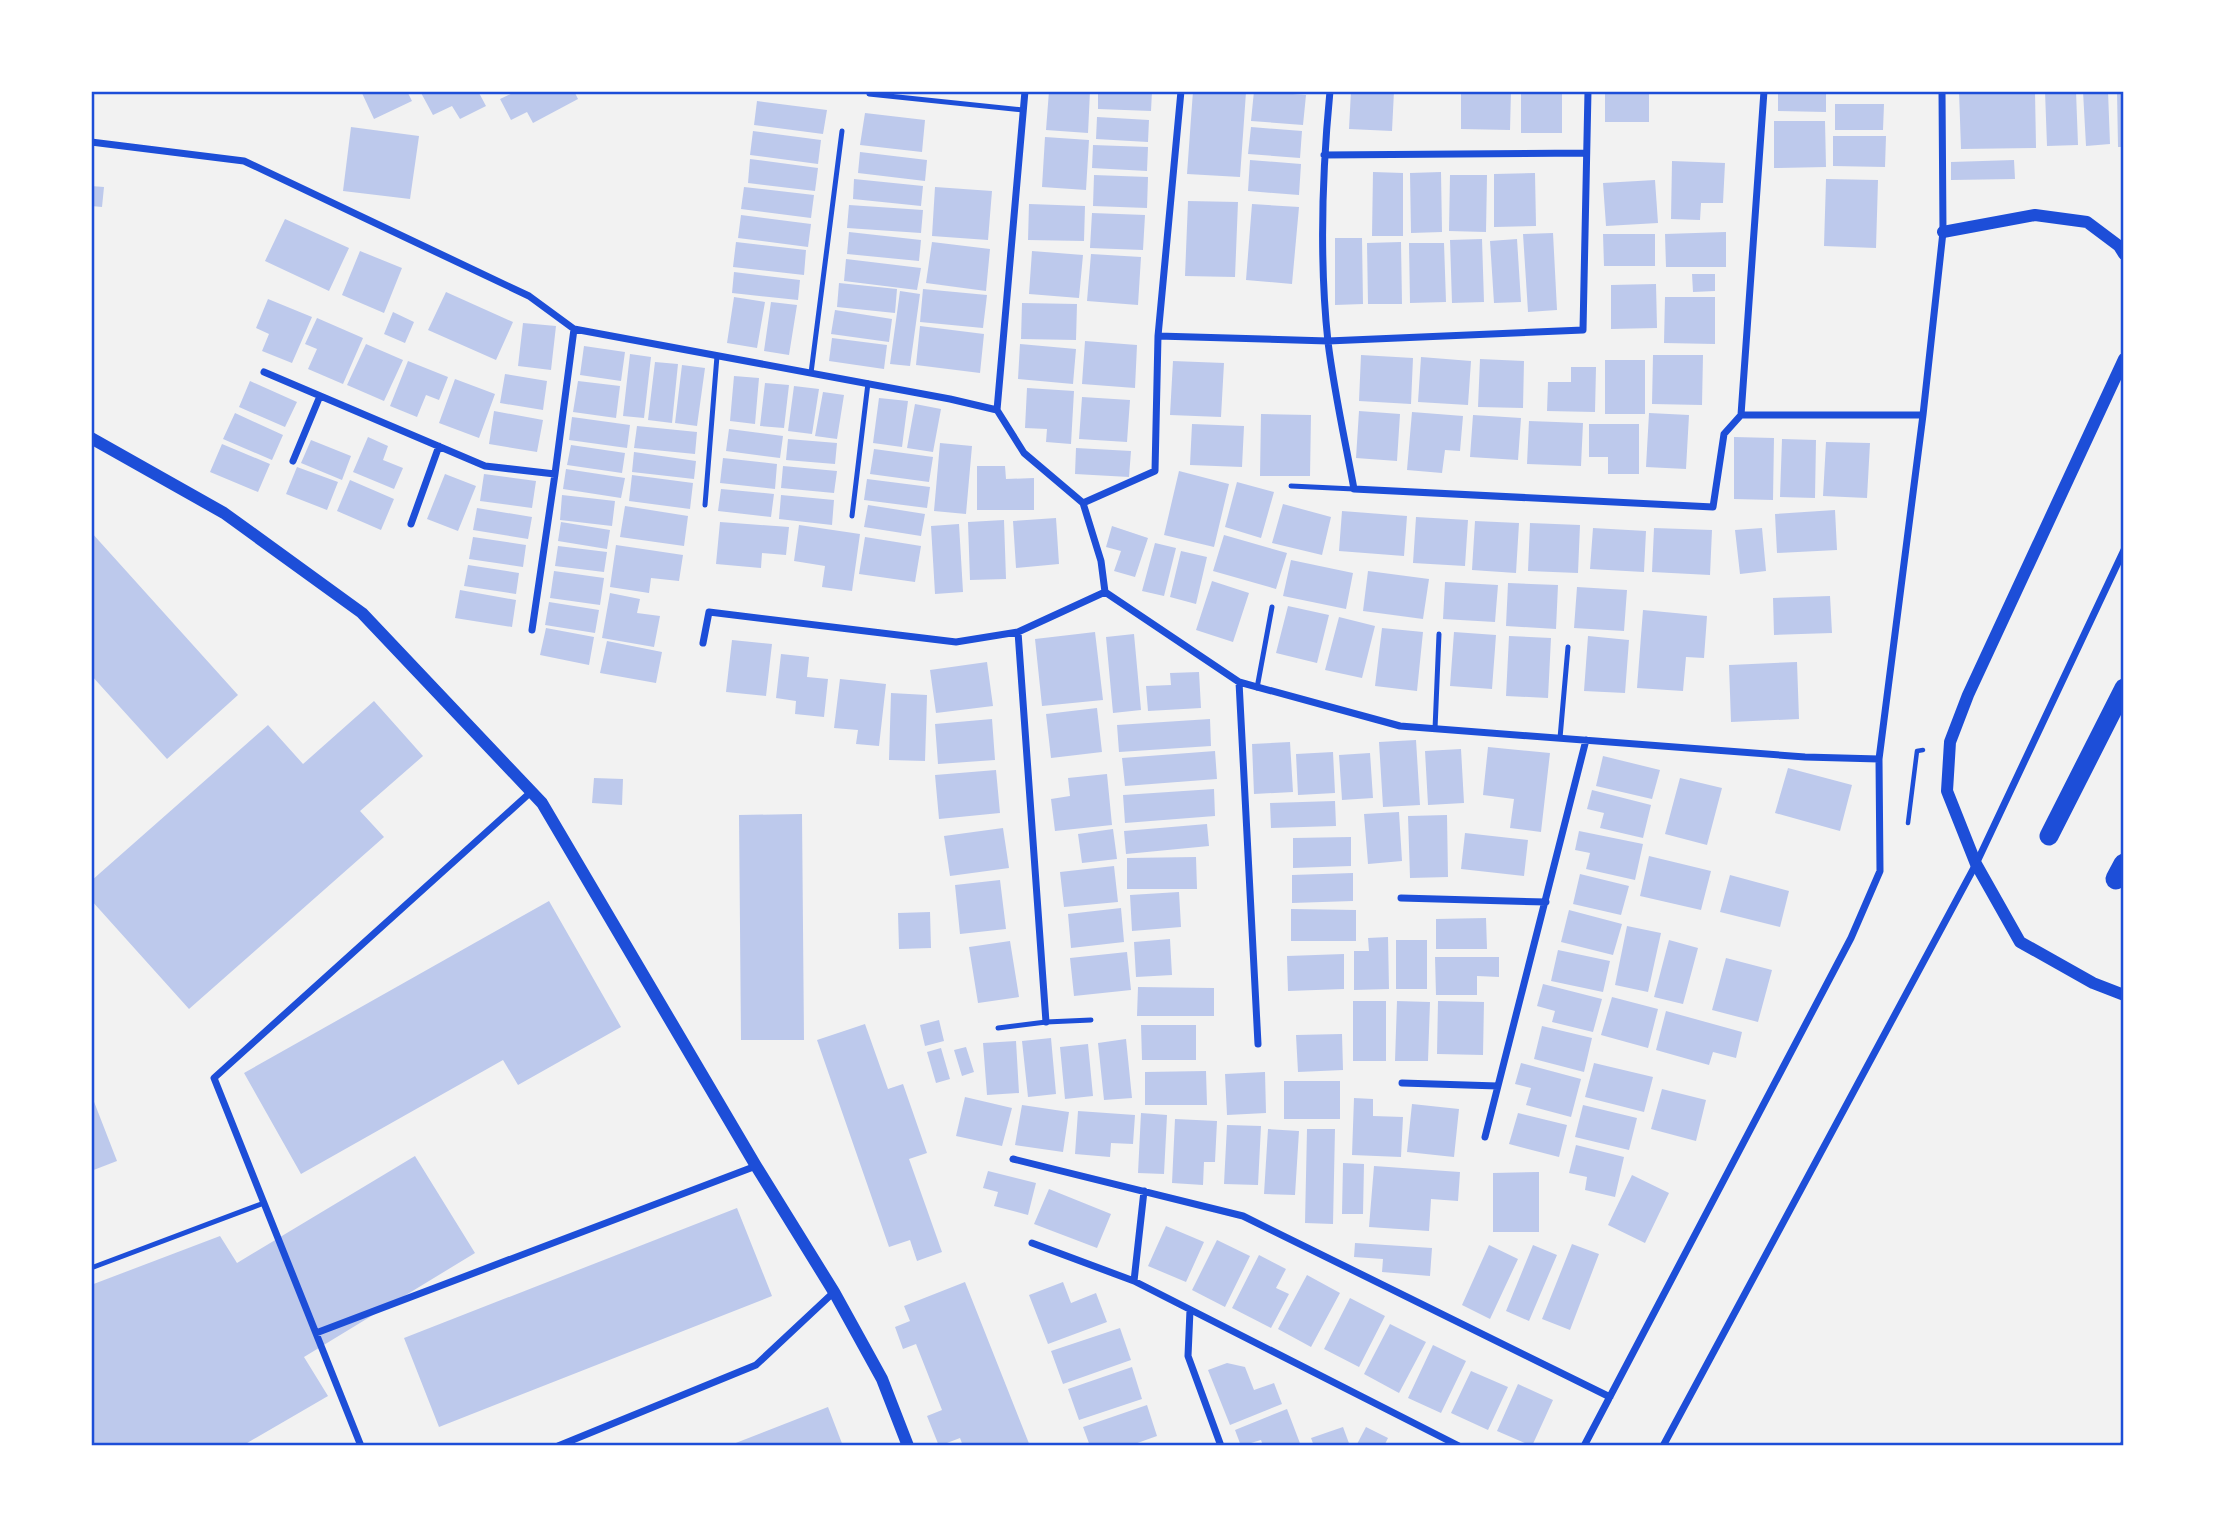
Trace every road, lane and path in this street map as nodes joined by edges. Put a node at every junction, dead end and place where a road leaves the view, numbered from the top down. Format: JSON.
{"nodes":[{"id":1,"x":1025,"y":91,"type":"edge"},
{"id":2,"x":1181,"y":91,"type":"edge"},
{"id":3,"x":1329,"y":91,"type":"edge"},
{"id":4,"x":1588,"y":91,"type":"edge"},
{"id":5,"x":1764,"y":91,"type":"edge"},
{"id":6,"x":1942,"y":91,"type":"edge"},
{"id":7,"x":869,"y":94,"type":"dead end"},
{"id":8,"x":1023,"y":110,"type":"junction"},
{"id":9,"x":842,"y":131,"type":"dead end"},
{"id":10,"x":91,"y":142,"type":"edge"},
{"id":11,"x":1586,"y":153,"type":"junction"},
{"id":12,"x":1324,"y":155,"type":"junction"},
{"id":13,"x":1943,"y":232,"type":"junction"},
{"id":14,"x":2124,"y":254,"type":"edge"},
{"id":15,"x":573,"y":328,"type":"junction"},
{"id":16,"x":1158,"y":336,"type":"junction"},
{"id":17,"x":1328,"y":341,"type":"junction"},
{"id":18,"x":718,"y":356,"type":"junction"},
{"id":19,"x":2124,"y":359,"type":"edge"},
{"id":20,"x":264,"y":372,"type":"dead end"},
{"id":21,"x":811,"y":373,"type":"junction"},
{"id":22,"x":868,"y":383,"type":"junction"},
{"id":23,"x":320,"y":396,"type":"junction"},
{"id":24,"x":997,"y":410,"type":"junction"},
{"id":25,"x":1741,"y":415,"type":"junction"},
{"id":26,"x":1923,"y":415,"type":"junction"},
{"id":27,"x":91,"y":438,"type":"edge"},
{"id":28,"x":439,"y":446,"type":"junction"},
{"id":29,"x":293,"y":461,"type":"dead end"},
{"id":30,"x":555,"y":474,"type":"junction"},
{"id":31,"x":1291,"y":486,"type":"dead end"},
{"id":32,"x":1354,"y":489,"type":"junction"},
{"id":33,"x":1083,"y":503,"type":"junction"},
{"id":34,"x":705,"y":505,"type":"dead end"},
{"id":35,"x":852,"y":516,"type":"dead end"},
{"id":36,"x":411,"y":524,"type":"dead end"},
{"id":37,"x":2124,"y":550,"type":"edge"},
{"id":38,"x":1105,"y":592,"type":"junction"},
{"id":39,"x":1272,"y":607,"type":"dead end"},
{"id":40,"x":532,"y":630,"type":"dead end"},
{"id":41,"x":1018,"y":632,"type":"junction"},
{"id":42,"x":1439,"y":635,"type":"dead end"},
{"id":43,"x":703,"y":643,"type":"dead end"},
{"id":44,"x":1568,"y":647,"type":"dead end"},
{"id":45,"x":1239,"y":682,"type":"junction"},
{"id":46,"x":1257,"y":688,"type":"junction"},
{"id":47,"x":2124,"y":688,"type":"edge"},
{"id":48,"x":1435,"y":729,"type":"junction"},
{"id":49,"x":1560,"y":738,"type":"junction"},
{"id":50,"x":1587,"y":740,"type":"junction"},
{"id":51,"x":1879,"y":759,"type":"junction"},
{"id":52,"x":532,"y":791,"type":"junction"},
{"id":53,"x":2049,"y":836,"type":"dead end"},
{"id":54,"x":1976,"y":864,"type":"junction"},
{"id":55,"x":1401,"y":898,"type":"dead end"},
{"id":56,"x":1546,"y":902,"type":"junction"},
{"id":57,"x":2124,"y":995,"type":"edge"},
{"id":58,"x":1091,"y":1020,"type":"dead end"},
{"id":59,"x":1046,"y":1022,"type":"junction"},
{"id":60,"x":998,"y":1028,"type":"dead end"},
{"id":61,"x":1258,"y":1044,"type":"dead end"},
{"id":62,"x":1402,"y":1083,"type":"dead end"},
{"id":63,"x":1498,"y":1086,"type":"junction"},
{"id":64,"x":1485,"y":1138,"type":"dead end"},
{"id":65,"x":1013,"y":1159,"type":"dead end"},
{"id":66,"x":757,"y":1166,"type":"junction"},
{"id":67,"x":1144,"y":1191,"type":"junction"},
{"id":68,"x":264,"y":1203,"type":"junction"},
{"id":69,"x":1032,"y":1243,"type":"dead end"},
{"id":70,"x":91,"y":1268,"type":"edge"},
{"id":71,"x":1134,"y":1281,"type":"junction"},
{"id":72,"x":834,"y":1292,"type":"junction"},
{"id":73,"x":1190,"y":1310,"type":"junction"},
{"id":74,"x":316,"y":1333,"type":"junction"},
{"id":75,"x":1610,"y":1397,"type":"junction"},
{"id":76,"x":361,"y":1446,"type":"edge"},
{"id":77,"x":558,"y":1446,"type":"edge"},
{"id":78,"x":908,"y":1446,"type":"edge"},
{"id":79,"x":1221,"y":1446,"type":"edge"},
{"id":80,"x":1459,"y":1446,"type":"edge"},
{"id":81,"x":1584,"y":1446,"type":"edge"},
{"id":82,"x":1663,"y":1446,"type":"edge"}],
"edges":[{"from":1,"to":8,"type":"street"},
{"from":2,"to":16,"type":"street"},
{"from":3,"to":12,"type":"street"},
{"from":4,"to":11,"type":"street"},
{"from":5,"to":25,"type":"street"},
{"from":6,"to":13,"type":"street"},
{"from":7,"to":8,"type":"lane"},
{"from":8,"to":24,"type":"street"},
{"from":9,"to":21,"type":"lane"},
{"from":10,"to":15,"type":"street"},
{"from":11,"to":12,"type":"street"},
{"from":11,"to":17,"type":"street"},
{"from":12,"to":17,"type":"street"},
{"from":13,"to":14,"type":"street"},
{"from":13,"to":26,"type":"street"},
{"from":15,"to":18,"type":"street"},
{"from":15,"to":30,"type":"street"},
{"from":16,"to":17,"type":"street"},
{"from":16,"to":33,"type":"street"},
{"from":17,"to":32,"type":"street"},
{"from":18,"to":21,"type":"street"},
{"from":18,"to":34,"type":"lane"},
{"from":19,"to":54,"type":"street"},
{"from":20,"to":23,"type":"street"},
{"from":21,"to":22,"type":"street"},
{"from":22,"to":24,"type":"street"},
{"from":22,"to":35,"type":"lane"},
{"from":23,"to":28,"type":"street"},
{"from":23,"to":29,"type":"street"},
{"from":24,"to":33,"type":"street"},
{"from":25,"to":26,"type":"street"},
{"from":25,"to":32,"type":"street"},
{"from":26,"to":51,"type":"street"},
{"from":27,"to":52,"type":"street"},
{"from":28,"to":30,"type":"street"},
{"from":28,"to":36,"type":"street"},
{"from":30,"to":40,"type":"street"},
{"from":31,"to":32,"type":"lane"},
{"from":33,"to":38,"type":"street"},
{"from":37,"to":54,"type":"street"},
{"from":38,"to":41,"type":"street"},
{"from":38,"to":45,"type":"street"},
{"from":39,"to":46,"type":"lane"},
{"from":41,"to":43,"type":"street"},
{"from":41,"to":59,"type":"street"},
{"from":42,"to":48,"type":"lane"},
{"from":44,"to":49,"type":"lane"},
{"from":45,"to":46,"type":"street"},
{"from":45,"to":61,"type":"street"},
{"from":46,"to":48,"type":"street"},
{"from":47,"to":53,"type":"highway"},
{"from":48,"to":49,"type":"street"},
{"from":49,"to":50,"type":"street"},
{"from":50,"to":51,"type":"street"},
{"from":50,"to":56,"type":"street"},
{"from":51,"to":75,"type":"street"},
{"from":52,"to":66,"type":"street"},
{"from":52,"to":68,"type":"street"},
{"from":54,"to":57,"type":"street"},
{"from":54,"to":82,"type":"street"},
{"from":55,"to":56,"type":"street"},
{"from":56,"to":63,"type":"street"},
{"from":58,"to":59,"type":"lane"},
{"from":59,"to":60,"type":"lane"},
{"from":62,"to":63,"type":"street"},
{"from":63,"to":64,"type":"street"},
{"from":65,"to":67,"type":"street"},
{"from":66,"to":72,"type":"street"},
{"from":66,"to":74,"type":"street"},
{"from":67,"to":71,"type":"street"},
{"from":67,"to":75,"type":"street"},
{"from":68,"to":70,"type":"lane"},
{"from":68,"to":74,"type":"street"},
{"from":69,"to":71,"type":"street"},
{"from":71,"to":73,"type":"street"},
{"from":72,"to":77,"type":"street"},
{"from":72,"to":78,"type":"street"},
{"from":73,"to":79,"type":"street"},
{"from":73,"to":80,"type":"street"},
{"from":74,"to":76,"type":"street"},
{"from":75,"to":81,"type":"street"}]}
